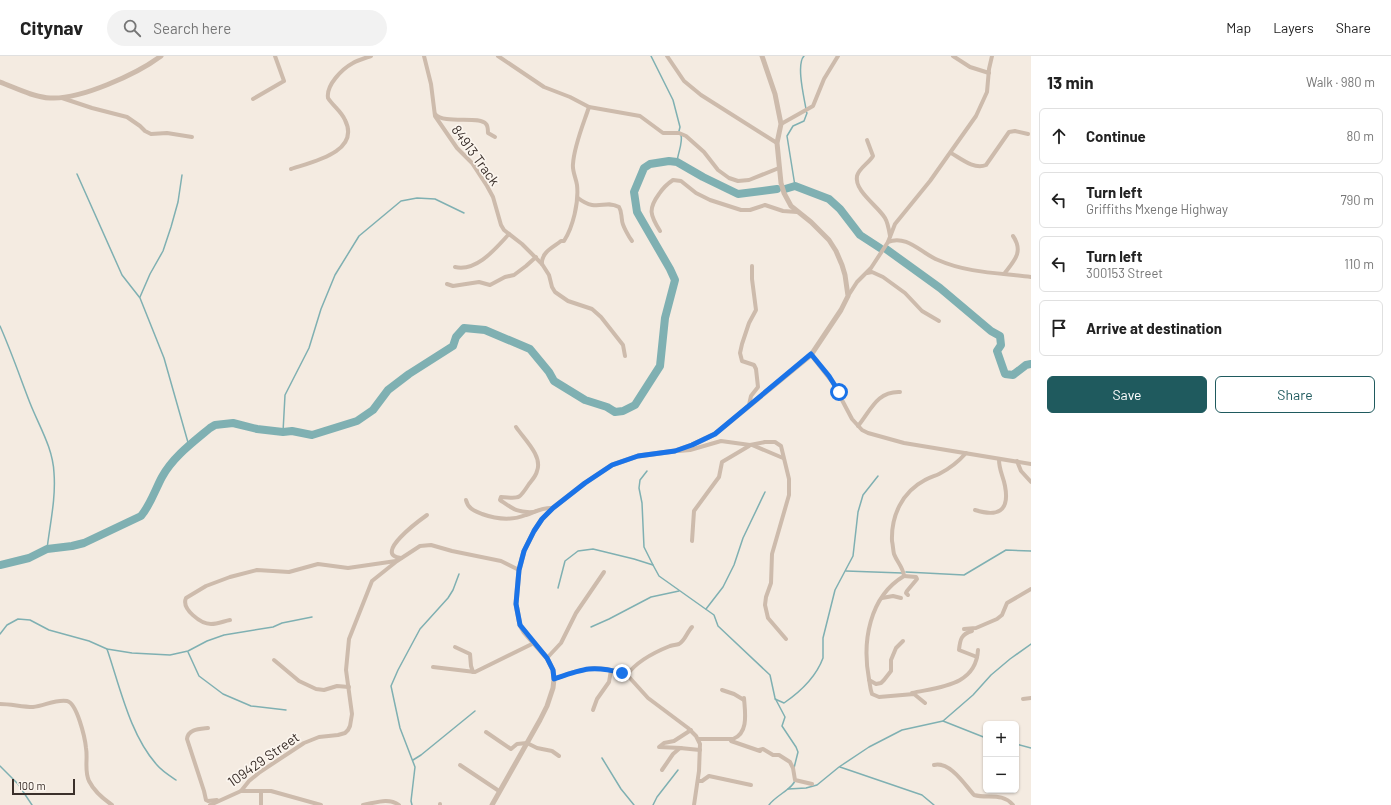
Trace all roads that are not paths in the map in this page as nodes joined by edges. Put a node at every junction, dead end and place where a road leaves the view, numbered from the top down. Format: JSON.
{"nodes":[{"id":1,"x":161,"y":56,"type":"edge"},
{"id":2,"x":275,"y":56,"type":"edge"},
{"id":3,"x":371,"y":56,"type":"edge"},
{"id":4,"x":424,"y":56,"type":"edge"},
{"id":5,"x":498,"y":56,"type":"edge"},
{"id":6,"x":667,"y":56,"type":"edge"},
{"id":7,"x":762,"y":56,"type":"edge"},
{"id":8,"x":838,"y":56,"type":"edge"},
{"id":9,"x":953,"y":56,"type":"edge"},
{"id":10,"x":992,"y":56,"type":"edge"},
{"id":11,"x":989,"y":73,"type":"junction"},
{"id":12,"x":0,"y":82,"type":"edge"},
{"id":13,"x":60,"y":98,"type":"junction"},
{"id":14,"x":254,"y":99,"type":"dead end"},
{"id":15,"x":589,"y":108,"type":"junction"},
{"id":16,"x":434,"y":109,"type":"junction"},
{"id":17,"x":781,"y":124,"type":"junction"},
{"id":18,"x":1028,"y":134,"type":"dead end"},
{"id":19,"x":192,"y":137,"type":"dead end"},
{"id":20,"x":495,"y":137,"type":"dead end"},
{"id":21,"x":867,"y":140,"type":"dead end"},
{"id":22,"x":777,"y":143,"type":"junction"},
{"id":23,"x":951,"y":153,"type":"junction"},
{"id":24,"x":779,"y":168,"type":"junction"},
{"id":25,"x":291,"y":169,"type":"dead end"},
{"id":26,"x":578,"y":198,"type":"junction"},
{"id":27,"x":797,"y":212,"type":"junction"},
{"id":28,"x":660,"y":231,"type":"dead end"},
{"id":29,"x":509,"y":234,"type":"junction"},
{"id":30,"x":890,"y":236,"type":"junction"},
{"id":31,"x":1014,"y":236,"type":"dead end"},
{"id":32,"x":632,"y":241,"type":"dead end"},
{"id":33,"x":888,"y":242,"type":"junction"},
{"id":34,"x":536,"y":257,"type":"junction"},
{"id":35,"x":542,"y":264,"type":"junction"},
{"id":36,"x":455,"y":266,"type":"dead end"},
{"id":37,"x":752,"y":266,"type":"dead end"},
{"id":38,"x":866,"y":273,"type":"junction"},
{"id":39,"x":1004,"y":274,"type":"junction"},
{"id":40,"x":1031,"y":277,"type":"edge"},
{"id":41,"x":447,"y":284,"type":"dead end"},
{"id":42,"x":848,"y":296,"type":"junction"},
{"id":43,"x":939,"y":321,"type":"dead end"},
{"id":44,"x":811,"y":354,"type":"junction"},
{"id":45,"x":625,"y":356,"type":"dead end"},
{"id":46,"x":900,"y":392,"type":"dead end"},
{"id":47,"x":749,"y":405,"type":"junction"},
{"id":48,"x":858,"y":426,"type":"junction"},
{"id":49,"x":516,"y":427,"type":"dead end"},
{"id":50,"x":751,"y":445,"type":"junction"},
{"id":51,"x":675,"y":451,"type":"junction"},
{"id":52,"x":966,"y":453,"type":"junction"},
{"id":53,"x":783,"y":458,"type":"junction"},
{"id":54,"x":999,"y":459,"type":"junction"},
{"id":55,"x":1017,"y":462,"type":"junction"},
{"id":56,"x":1031,"y":464,"type":"edge"},
{"id":57,"x":1031,"y":482,"type":"edge"},
{"id":58,"x":466,"y":500,"type":"dead end"},
{"id":59,"x":553,"y":508,"type":"junction"},
{"id":60,"x":975,"y":510,"type":"dead end"},
{"id":61,"x":534,"y":512,"type":"junction"},
{"id":62,"x":427,"y":515,"type":"dead end"},
{"id":63,"x":692,"y":541,"type":"dead end"},
{"id":64,"x":402,"y":558,"type":"junction"},
{"id":65,"x":397,"y":561,"type":"junction"},
{"id":66,"x":519,"y":570,"type":"junction"},
{"id":67,"x":604,"y":572,"type":"dead end"},
{"id":68,"x":904,"y":576,"type":"junction"},
{"id":69,"x":1031,"y":589,"type":"edge"},
{"id":70,"x":908,"y":595,"type":"dead end"},
{"id":71,"x":882,"y":598,"type":"junction"},
{"id":72,"x":900,"y":598,"type":"dead end"},
{"id":73,"x":230,"y":620,"type":"dead end"},
{"id":74,"x":692,"y":627,"type":"dead end"},
{"id":75,"x":975,"y":628,"type":"junction"},
{"id":76,"x":964,"y":629,"type":"dead end"},
{"id":77,"x":786,"y":639,"type":"dead end"},
{"id":78,"x":903,"y":641,"type":"dead end"},
{"id":79,"x":534,"y":643,"type":"junction"},
{"id":80,"x":455,"y":647,"type":"dead end"},
{"id":81,"x":978,"y":650,"type":"dead end"},
{"id":82,"x":977,"y":657,"type":"junction"},
{"id":83,"x":547,"y":658,"type":"junction"},
{"id":84,"x":274,"y":660,"type":"dead end"},
{"id":85,"x":433,"y":667,"type":"dead end"},
{"id":86,"x":611,"y":670,"type":"junction"},
{"id":87,"x":473,"y":672,"type":"junction"},
{"id":88,"x":627,"y":675,"type":"junction"},
{"id":89,"x":554,"y":679,"type":"junction"},
{"id":90,"x":869,"y":680,"type":"junction"},
{"id":91,"x":349,"y":687,"type":"junction"},
{"id":92,"x":722,"y":690,"type":"dead end"},
{"id":93,"x":910,"y":693,"type":"junction"},
{"id":94,"x":1031,"y":698,"type":"edge"},
{"id":95,"x":1023,"y":699,"type":"dead end"},
{"id":96,"x":925,"y":703,"type":"dead end"},
{"id":97,"x":0,"y":704,"type":"edge"},
{"id":98,"x":593,"y":710,"type":"dead end"},
{"id":99,"x":208,"y":728,"type":"dead end"},
{"id":100,"x":690,"y":730,"type":"junction"},
{"id":101,"x":486,"y":732,"type":"dead end"},
{"id":102,"x":699,"y":739,"type":"junction"},
{"id":103,"x":726,"y":739,"type":"junction"},
{"id":104,"x":527,"y":743,"type":"junction"},
{"id":105,"x":681,"y":748,"type":"junction"},
{"id":106,"x":700,"y":750,"type":"junction"},
{"id":107,"x":559,"y":756,"type":"dead end"},
{"id":108,"x":460,"y":765,"type":"dead end"},
{"id":109,"x":934,"y":765,"type":"dead end"},
{"id":110,"x":662,"y":770,"type":"dead end"},
{"id":111,"x":698,"y":781,"type":"junction"},
{"id":112,"x":812,"y":784,"type":"dead end"},
{"id":113,"x":751,"y":785,"type":"dead end"},
{"id":114,"x":241,"y":791,"type":"junction"},
{"id":115,"x":499,"y":791,"type":"junction"},
{"id":116,"x":260,"y":792,"type":"junction"},
{"id":117,"x":228,"y":797,"type":"junction"},
{"id":118,"x":112,"y":805,"type":"edge"},
{"id":119,"x":210,"y":805,"type":"edge"},
{"id":120,"x":260,"y":805,"type":"edge"},
{"id":121,"x":321,"y":805,"type":"edge"},
{"id":122,"x":363,"y":805,"type":"edge"},
{"id":123,"x":399,"y":805,"type":"edge"},
{"id":124,"x":492,"y":805,"type":"edge"},
{"id":125,"x":694,"y":805,"type":"edge"},
{"id":126,"x":1013,"y":805,"type":"edge"}],
"edges":[{"from":1,"to":13,"type":"street"},
{"from":2,"to":14,"type":"street"},
{"from":3,"to":25,"type":"street"},
{"from":4,"to":16,"type":"street","name":"84913 Track"},
{"from":5,"to":15,"type":"street"},
{"from":6,"to":22,"type":"street"},
{"from":7,"to":17,"type":"street"},
{"from":8,"to":17,"type":"street"},
{"from":9,"to":11,"type":"street"},
{"from":10,"to":11,"type":"street"},
{"from":11,"to":23,"type":"street"},
{"from":12,"to":13,"type":"street"},
{"from":13,"to":19,"type":"street"},
{"from":15,"to":24,"type":"street"},
{"from":15,"to":26,"type":"street"},
{"from":16,"to":20,"type":"street"},
{"from":16,"to":29,"type":"street","name":"84913 Track"},
{"from":17,"to":22,"type":"street"},
{"from":18,"to":23,"type":"street"},
{"from":21,"to":30,"type":"street"},
{"from":22,"to":24,"type":"street"},
{"from":23,"to":30,"type":"street"},
{"from":24,"to":27,"type":"street"},
{"from":26,"to":32,"type":"street"},
{"from":26,"to":35,"type":"street"},
{"from":27,"to":28,"type":"street"},
{"from":27,"to":42,"type":"street"},
{"from":29,"to":34,"type":"street","name":"84913 Track"},
{"from":29,"to":36,"type":"street"},
{"from":30,"to":33,"type":"street"},
{"from":31,"to":39,"type":"street"},
{"from":33,"to":38,"type":"street"},
{"from":33,"to":39,"type":"street"},
{"from":34,"to":35,"type":"street","name":"84913 Track"},
{"from":34,"to":41,"type":"street"},
{"from":35,"to":45,"type":"street","name":"84913 Track"},
{"from":37,"to":47,"type":"street"},
{"from":38,"to":42,"type":"street"},
{"from":38,"to":43,"type":"street"},
{"from":39,"to":40,"type":"street"},
{"from":42,"to":44,"type":"street"},
{"from":44,"to":47,"type":"street"},
{"from":44,"to":48,"type":"street"},
{"from":46,"to":48,"type":"street"},
{"from":47,"to":51,"type":"street"},
{"from":48,"to":52,"type":"street"},
{"from":49,"to":61,"type":"street"},
{"from":50,"to":51,"type":"street"},
{"from":50,"to":53,"type":"street"},
{"from":50,"to":53,"type":"street"},
{"from":50,"to":63,"type":"street"},
{"from":51,"to":59,"type":"street"},
{"from":52,"to":54,"type":"street"},
{"from":52,"to":68,"type":"street"},
{"from":53,"to":77,"type":"street"},
{"from":54,"to":55,"type":"street"},
{"from":54,"to":60,"type":"street"},
{"from":55,"to":56,"type":"street"},
{"from":55,"to":57,"type":"street"},
{"from":58,"to":61,"type":"street"},
{"from":59,"to":61,"type":"street"},
{"from":59,"to":66,"type":"street"},
{"from":62,"to":64,"type":"street"},
{"from":64,"to":65,"type":"street","name":"109429 Street"},
{"from":64,"to":66,"type":"street","name":"109429 Street"},
{"from":65,"to":73,"type":"street"},
{"from":65,"to":91,"type":"street","name":"109429 Street"},
{"from":66,"to":79,"type":"street"},
{"from":67,"to":83,"type":"street"},
{"from":68,"to":70,"type":"street"},
{"from":68,"to":71,"type":"street"},
{"from":69,"to":75,"type":"street"},
{"from":71,"to":72,"type":"street"},
{"from":71,"to":90,"type":"street"},
{"from":74,"to":88,"type":"street"},
{"from":75,"to":76,"type":"street"},
{"from":75,"to":82,"type":"street"},
{"from":78,"to":90,"type":"street"},
{"from":79,"to":83,"type":"street"},
{"from":79,"to":87,"type":"street"},
{"from":80,"to":87,"type":"street"},
{"from":81,"to":82,"type":"street"},
{"from":82,"to":93,"type":"street"},
{"from":83,"to":89,"type":"street"},
{"from":84,"to":91,"type":"street"},
{"from":85,"to":87,"type":"street"},
{"from":86,"to":88,"type":"street"},
{"from":86,"to":89,"type":"street"},
{"from":86,"to":98,"type":"street"},
{"from":88,"to":100,"type":"street"},
{"from":89,"to":104,"type":"street"},
{"from":90,"to":93,"type":"street"},
{"from":91,"to":114,"type":"street","name":"109429 Street"},
{"from":92,"to":103,"type":"street"},
{"from":93,"to":96,"type":"street"},
{"from":94,"to":95,"type":"street"},
{"from":97,"to":118,"type":"street"},
{"from":99,"to":117,"type":"street"},
{"from":100,"to":102,"type":"street"},
{"from":100,"to":105,"type":"street"},
{"from":101,"to":104,"type":"street"},
{"from":102,"to":103,"type":"street"},
{"from":102,"to":106,"type":"street"},
{"from":103,"to":112,"type":"street"},
{"from":104,"to":107,"type":"street"},
{"from":104,"to":115,"type":"street"},
{"from":105,"to":106,"type":"street"},
{"from":105,"to":110,"type":"street"},
{"from":106,"to":111,"type":"street"},
{"from":108,"to":115,"type":"street"},
{"from":109,"to":126,"type":"street"},
{"from":111,"to":113,"type":"street"},
{"from":111,"to":125,"type":"street"},
{"from":114,"to":116,"type":"street"},
{"from":114,"to":117,"type":"street","name":"109429 Street"},
{"from":115,"to":124,"type":"street"},
{"from":116,"to":120,"type":"street"},
{"from":116,"to":121,"type":"street"},
{"from":117,"to":119,"type":"street","name":"109429 Street"},
{"from":122,"to":123,"type":"street"}]}
